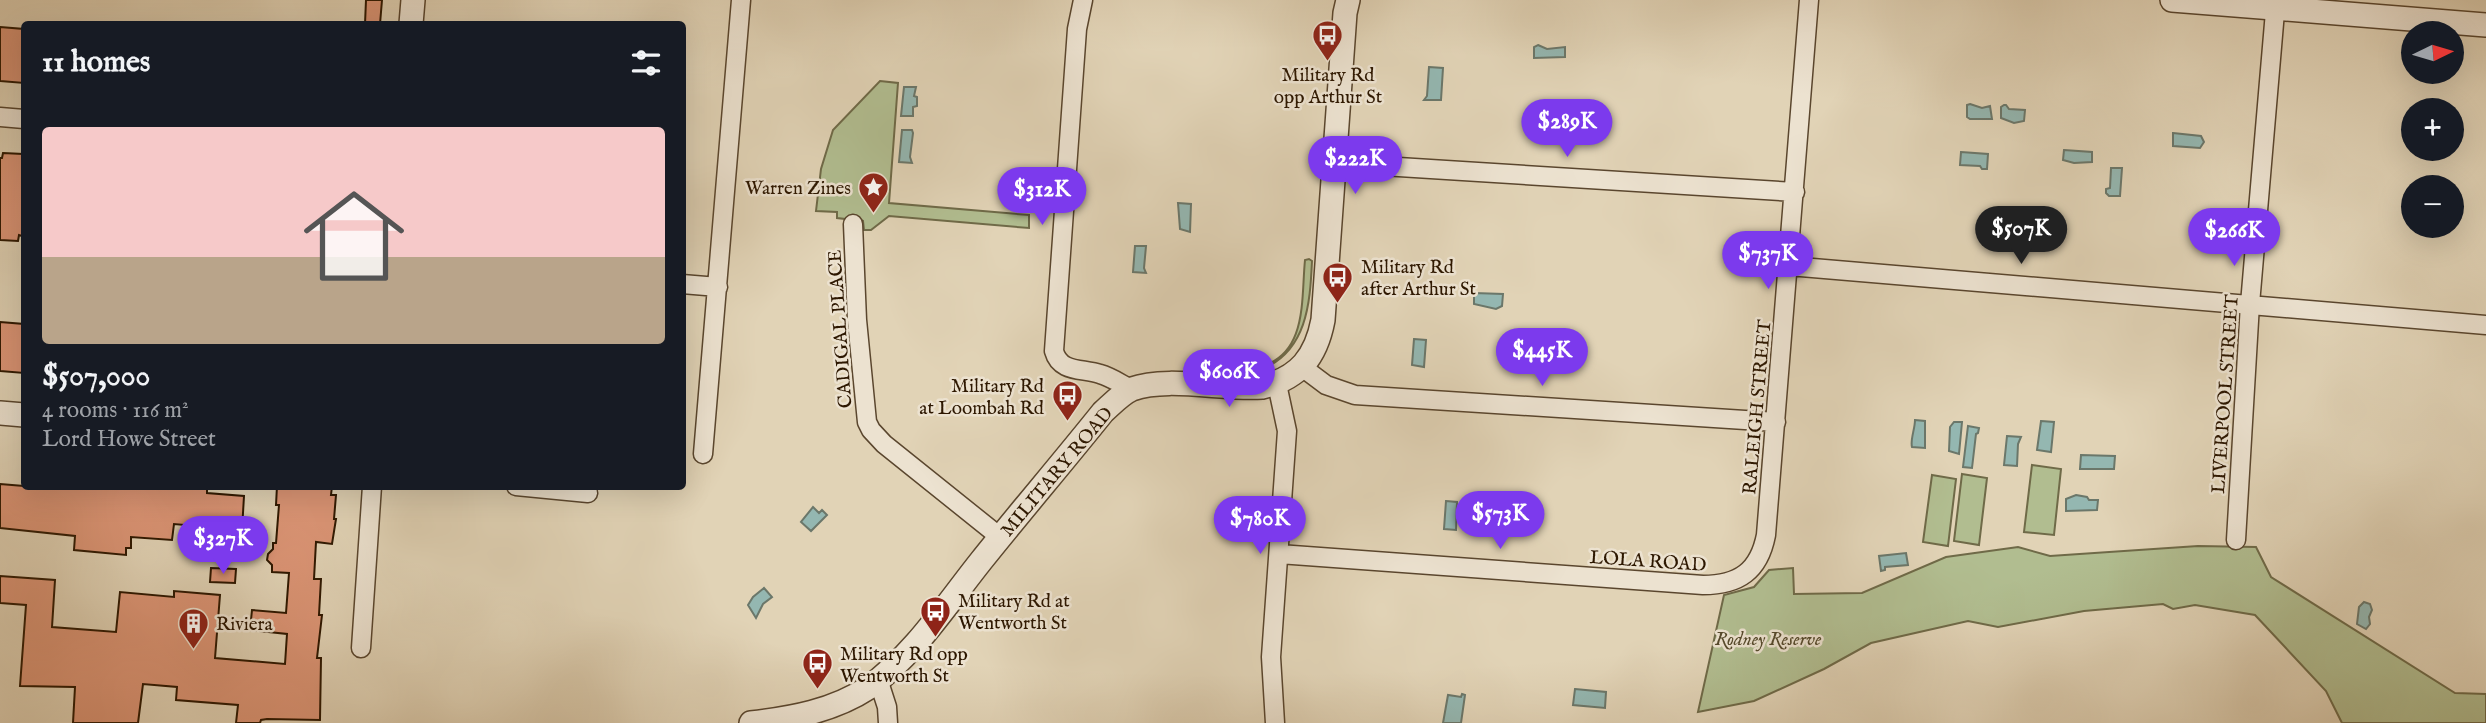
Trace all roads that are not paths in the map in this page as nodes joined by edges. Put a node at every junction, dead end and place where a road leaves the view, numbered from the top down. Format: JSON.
{"nodes":[{"id":1,"x":413,"y":0,"type":"edge"},
{"id":2,"x":741,"y":0,"type":"edge"},
{"id":3,"x":1083,"y":0,"type":"edge"},
{"id":4,"x":1348,"y":0,"type":"edge"},
{"id":5,"x":1809,"y":0,"type":"edge"},
{"id":6,"x":2172,"y":0,"type":"edge"},
{"id":7,"x":2276,"y":4,"type":"edge"},
{"id":8,"x":411,"y":21,"type":"edge"},
{"id":9,"x":2486,"y":25,"type":"edge"},
{"id":10,"x":0,"y":117,"type":"edge"},
{"id":11,"x":21,"y":119,"type":"edge"},
{"id":12,"x":1335,"y":163,"type":"junction"},
{"id":13,"x":1795,"y":192,"type":"junction"},
{"id":14,"x":853,"y":223,"type":"dead end"},
{"id":15,"x":1789,"y":266,"type":"junction"},
{"id":16,"x":686,"y":284,"type":"edge"},
{"id":17,"x":718,"y":288,"type":"junction"},
{"id":18,"x":2250,"y":304,"type":"junction"},
{"id":19,"x":2486,"y":325,"type":"edge"},
{"id":20,"x":1302,"y":367,"type":"junction"},
{"id":21,"x":1277,"y":384,"type":"junction"},
{"id":22,"x":1131,"y":389,"type":"junction"},
{"id":23,"x":0,"y":413,"type":"edge"},
{"id":24,"x":21,"y":415,"type":"edge"},
{"id":25,"x":1776,"y":422,"type":"junction"},
{"id":26,"x":703,"y":454,"type":"dead end"},
{"id":27,"x":372,"y":490,"type":"edge"},
{"id":28,"x":557,"y":490,"type":"edge"},
{"id":29,"x":588,"y":493,"type":"dead end"},
{"id":30,"x":1000,"y":537,"type":"junction"},
{"id":31,"x":2236,"y":540,"type":"dead end"},
{"id":32,"x":1279,"y":554,"type":"junction"},
{"id":33,"x":1720,"y":585,"type":"joint"},
{"id":34,"x":360,"y":648,"type":"dead end"},
{"id":35,"x":878,"y":679,"type":"junction"},
{"id":36,"x":751,"y":723,"type":"edge"},
{"id":37,"x":888,"y":723,"type":"edge"},
{"id":38,"x":1275,"y":723,"type":"edge"}],
"edges":[{"from":1,"to":8,"type":"street"},
{"from":2,"to":17,"type":"street"},
{"from":3,"to":22,"type":"street"},
{"from":4,"to":12,"type":"street"},
{"from":5,"to":13,"type":"street","name":"RALEIGH STREET"},
{"from":6,"to":7,"type":"street"},
{"from":7,"to":9,"type":"street"},
{"from":7,"to":18,"type":"street","name":"LIVERPOOL STREET"},
{"from":10,"to":11,"type":"street"},
{"from":12,"to":13,"type":"street"},
{"from":12,"to":20,"type":"street"},
{"from":13,"to":15,"type":"street","name":"RALEIGH STREET"},
{"from":14,"to":30,"type":"street","name":"CADIGAL PLACE"},
{"from":15,"to":18,"type":"street"},
{"from":15,"to":25,"type":"street","name":"RALEIGH STREET"},
{"from":16,"to":17,"type":"street"},
{"from":17,"to":26,"type":"street"},
{"from":18,"to":19,"type":"street"},
{"from":18,"to":31,"type":"street","name":"LIVERPOOL STREET"},
{"from":20,"to":21,"type":"street"},
{"from":20,"to":25,"type":"street"},
{"from":21,"to":22,"type":"street"},
{"from":21,"to":32,"type":"street"},
{"from":22,"to":30,"type":"street","name":"MILITARY ROAD"},
{"from":23,"to":24,"type":"street"},
{"from":25,"to":33,"type":"street","name":"RALEIGH STREET"},
{"from":27,"to":34,"type":"street"},
{"from":28,"to":29,"type":"street"},
{"from":30,"to":35,"type":"street","name":"MILITARY ROAD"},
{"from":32,"to":33,"type":"street","name":"LOLA ROAD"},
{"from":32,"to":38,"type":"street"},
{"from":35,"to":36,"type":"street","name":"MILITARY ROAD"},
{"from":35,"to":37,"type":"street"}]}
